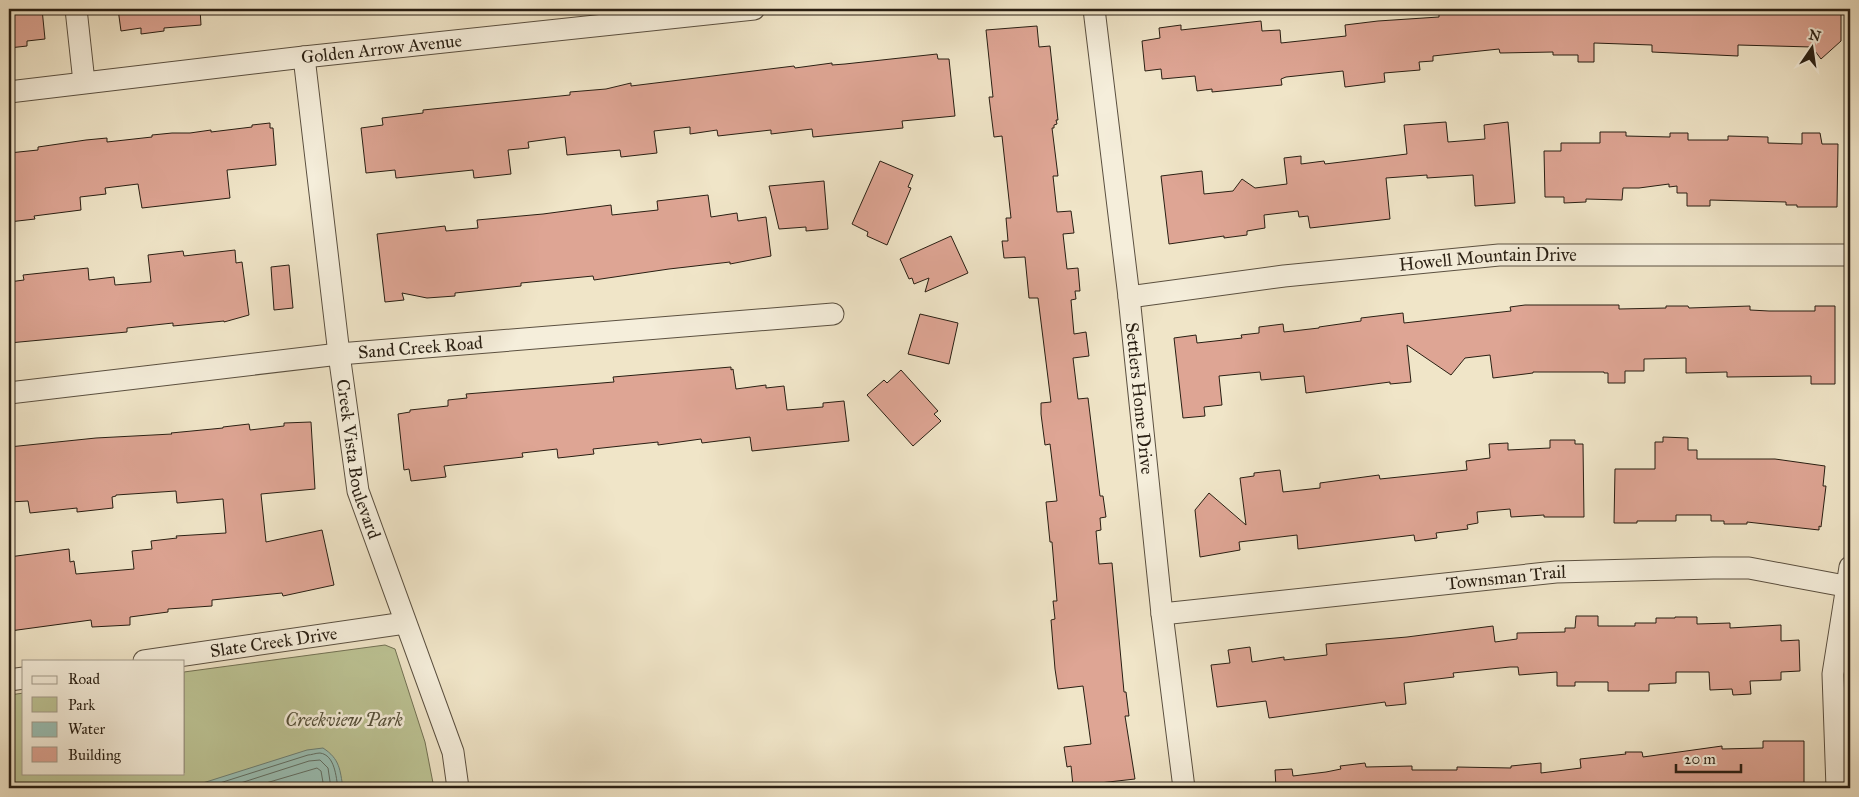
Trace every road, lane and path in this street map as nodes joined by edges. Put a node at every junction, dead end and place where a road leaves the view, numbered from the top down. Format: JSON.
{"nodes":[{"id":1,"x":76,"y":9,"type":"edge"},
{"id":2,"x":754,"y":9,"type":"edge"},
{"id":3,"x":1094,"y":9,"type":"edge"},
{"id":4,"x":304,"y":57,"type":"junction"},
{"id":5,"x":84,"y":82,"type":"junction"},
{"id":6,"x":9,"y":92,"type":"edge"},
{"id":7,"x":1850,"y":256,"type":"edge"},
{"id":8,"x":1129,"y":297,"type":"junction"},
{"id":9,"x":833,"y":314,"type":"dead end"},
{"id":10,"x":339,"y":354,"type":"junction"},
{"id":11,"x":9,"y":394,"type":"edge"},
{"id":12,"x":1849,"y":580,"type":"edge"},
{"id":13,"x":1162,"y":614,"type":"junction"},
{"id":14,"x":405,"y":623,"type":"junction"},
{"id":15,"x":151,"y":660,"type":"edge"},
{"id":16,"x":22,"y":678,"type":"edge"},
{"id":17,"x":9,"y":680,"type":"edge"},
{"id":18,"x":458,"y":788,"type":"edge"},
{"id":19,"x":1184,"y":788,"type":"edge"},
{"id":20,"x":1837,"y":788,"type":"edge"}],
"edges":[{"from":1,"to":5,"type":"street"},
{"from":2,"to":4,"type":"street","name":"Golden Arrow Avenue"},
{"from":3,"to":8,"type":"street","name":"Settlers Home Drive"},
{"from":4,"to":5,"type":"street","name":"Golden Arrow Avenue"},
{"from":4,"to":10,"type":"street","name":"Creek Vista Boulevard"},
{"from":5,"to":6,"type":"street","name":"Golden Arrow Avenue"},
{"from":7,"to":8,"type":"street","name":"Howell Mountain Drive"},
{"from":8,"to":13,"type":"street","name":"Settlers Home Drive"},
{"from":9,"to":10,"type":"street","name":"Sand Creek Road"},
{"from":10,"to":11,"type":"street","name":"Sand Creek Road"},
{"from":10,"to":14,"type":"street","name":"Creek Vista Boulevard"},
{"from":12,"to":13,"type":"street","name":"Townsman Trail"},
{"from":12,"to":20,"type":"street"},
{"from":13,"to":19,"type":"street","name":"Settlers Home Drive"},
{"from":14,"to":15,"type":"street","name":"Slate Creek Drive"},
{"from":14,"to":18,"type":"street","name":"Creek Vista Boulevard"},
{"from":16,"to":17,"type":"street"}]}
